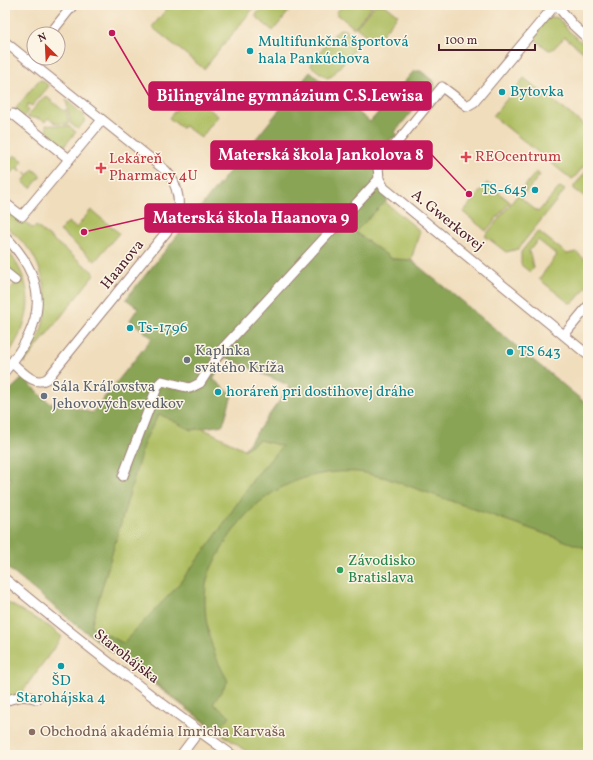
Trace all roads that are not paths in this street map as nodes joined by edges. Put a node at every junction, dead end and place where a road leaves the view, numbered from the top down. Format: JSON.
{"nodes":[{"id":1,"x":73,"y":5,"type":"edge"},
{"id":2,"x":556,"y":5,"type":"edge"},
{"id":3,"x":56,"y":26,"type":"edge"},
{"id":4,"x":588,"y":39,"type":"edge"},
{"id":5,"x":5,"y":42,"type":"edge"},
{"id":6,"x":26,"y":59,"type":"edge"},
{"id":7,"x":34,"y":66,"type":"edge"},
{"id":8,"x":13,"y":114,"type":"dead end"},
{"id":9,"x":102,"y":120,"type":"junction"},
{"id":10,"x":69,"y":159,"type":"junction"},
{"id":11,"x":379,"y":179,"type":"junction"},
{"id":12,"x":5,"y":203,"type":"edge"},
{"id":13,"x":5,"y":236,"type":"edge"},
{"id":14,"x":5,"y":272,"type":"edge"},
{"id":15,"x":15,"y":280,"type":"dead end"},
{"id":16,"x":588,"y":306,"type":"edge"},
{"id":17,"x":564,"y":335,"type":"junction"},
{"id":18,"x":588,"y":355,"type":"edge"},
{"id":19,"x":12,"y":362,"type":"junction"},
{"id":20,"x":5,"y":372,"type":"edge"},
{"id":21,"x":123,"y":476,"type":"dead end"},
{"id":22,"x":5,"y":579,"type":"edge"},
{"id":23,"x":37,"y":699,"type":"dead end"},
{"id":24,"x":5,"y":701,"type":"edge"},
{"id":25,"x":199,"y":731,"type":"junction"},
{"id":26,"x":181,"y":755,"type":"edge"},
{"id":27,"x":232,"y":755,"type":"edge"}],
"edges":[{"from":1,"to":3,"type":"street"},
{"from":2,"to":4,"type":"street"},
{"from":2,"to":11,"type":"street"},
{"from":5,"to":6,"type":"street","name":"Haanova"},
{"from":7,"to":9,"type":"street","name":"Haanova"},
{"from":8,"to":10,"type":"street"},
{"from":9,"to":10,"type":"street"},
{"from":9,"to":19,"type":"street","name":"Haanova"},
{"from":10,"to":12,"type":"street"},
{"from":11,"to":17,"type":"street","name":"A. Gwerkovej"},
{"from":11,"to":21,"type":"street"},
{"from":13,"to":19,"type":"street"},
{"from":14,"to":15,"type":"street"},
{"from":16,"to":17,"type":"street"},
{"from":17,"to":18,"type":"street","name":"A. Gwerkovej"},
{"from":19,"to":20,"type":"street"},
{"from":22,"to":25,"type":"street","name":"Starohájska"},
{"from":23,"to":24,"type":"street"},
{"from":25,"to":26,"type":"street"},
{"from":25,"to":27,"type":"street","name":"Starohájska"}]}
